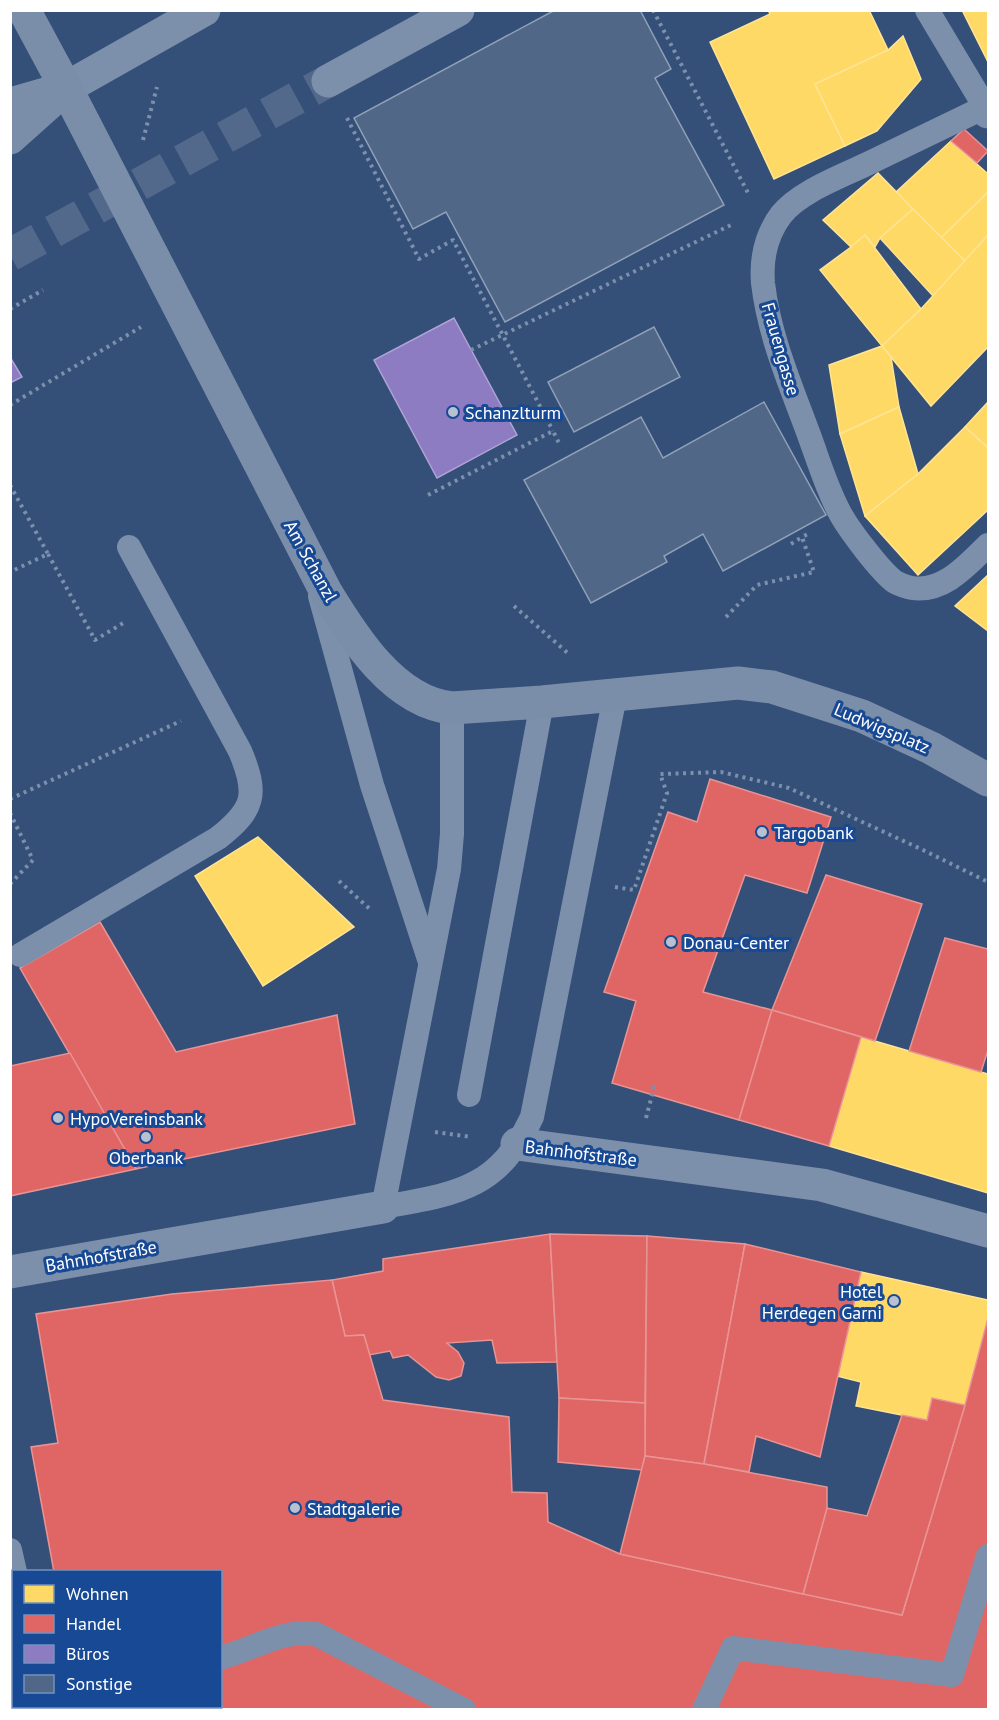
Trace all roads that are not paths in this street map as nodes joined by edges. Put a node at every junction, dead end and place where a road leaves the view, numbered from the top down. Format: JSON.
{"nodes":[{"id":1,"x":24,"y":10,"type":"edge"},
{"id":2,"x":204,"y":10,"type":"edge"},
{"id":3,"x":458,"y":10,"type":"edge"},
{"id":4,"x":927,"y":10,"type":"edge"},
{"id":5,"x":328,"y":81,"type":"tunnel mouth"},
{"id":6,"x":66,"y":88,"type":"junction"},
{"id":7,"x":10,"y":104,"type":"edge"},
{"id":8,"x":987,"y":110,"type":"edge"},
{"id":9,"x":10,"y":138,"type":"edge"},
{"id":10,"x":988,"y":545,"type":"edge"},
{"id":11,"x":129,"y":547,"type":"dead end"},
{"id":12,"x":308,"y":559,"type":"junction"},
{"id":13,"x":772,"y":687,"type":"joint"},
{"id":14,"x":615,"y":696,"type":"junction"},
{"id":15,"x":542,"y":702,"type":"junction"},
{"id":16,"x":452,"y":708,"type":"junction"},
{"id":17,"x":988,"y":780,"type":"edge"},
{"id":18,"x":20,"y":955,"type":"dead end"},
{"id":19,"x":431,"y":965,"type":"junction"},
{"id":20,"x":469,"y":1095,"type":"dead end"},
{"id":21,"x":517,"y":1144,"type":"junction"},
{"id":22,"x":383,"y":1207,"type":"junction"},
{"id":23,"x":988,"y":1231,"type":"edge"},
{"id":24,"x":10,"y":1272,"type":"edge"},
{"id":25,"x":10,"y":1550,"type":"edge"},
{"id":26,"x":988,"y":1556,"type":"edge"},
{"id":27,"x":15,"y":1570,"type":"edge"},
{"id":28,"x":222,"y":1657,"type":"edge"},
{"id":29,"x":464,"y":1710,"type":"edge"},
{"id":30,"x":704,"y":1710,"type":"edge"}],
"edges":[{"from":1,"to":6,"type":"main road","name":"Am Schanzl"},
{"from":2,"to":6,"type":"street"},
{"from":3,"to":5,"type":"street"},
{"from":4,"to":8,"type":"lane"},
{"from":6,"to":7,"type":"main road"},
{"from":6,"to":9,"type":"main road"},
{"from":6,"to":12,"type":"main road","name":"Am Schanzl"},
{"from":8,"to":10,"type":"lane","name":"Frauengasse"},
{"from":11,"to":18,"type":"lane"},
{"from":12,"to":16,"type":"main road","name":"Am Schanzl"},
{"from":12,"to":19,"type":"lane"},
{"from":13,"to":14,"type":"main road","name":"Am Schanzl"},
{"from":13,"to":17,"type":"main road","name":"Ludwigsplatz"},
{"from":14,"to":15,"type":"main road","name":"Am Schanzl"},
{"from":14,"to":21,"type":"lane"},
{"from":15,"to":16,"type":"main road","name":"Am Schanzl"},
{"from":15,"to":20,"type":"lane"},
{"from":16,"to":19,"type":"lane"},
{"from":19,"to":22,"type":"lane"},
{"from":21,"to":22,"type":"lane","name":"Bahnhofstraße"},
{"from":21,"to":23,"type":"street","name":"Bahnhofstraße"},
{"from":22,"to":24,"type":"street","name":"Bahnhofstraße"},
{"from":25,"to":27,"type":"lane"},
{"from":26,"to":30,"type":"lane"},
{"from":28,"to":29,"type":"lane"}]}
